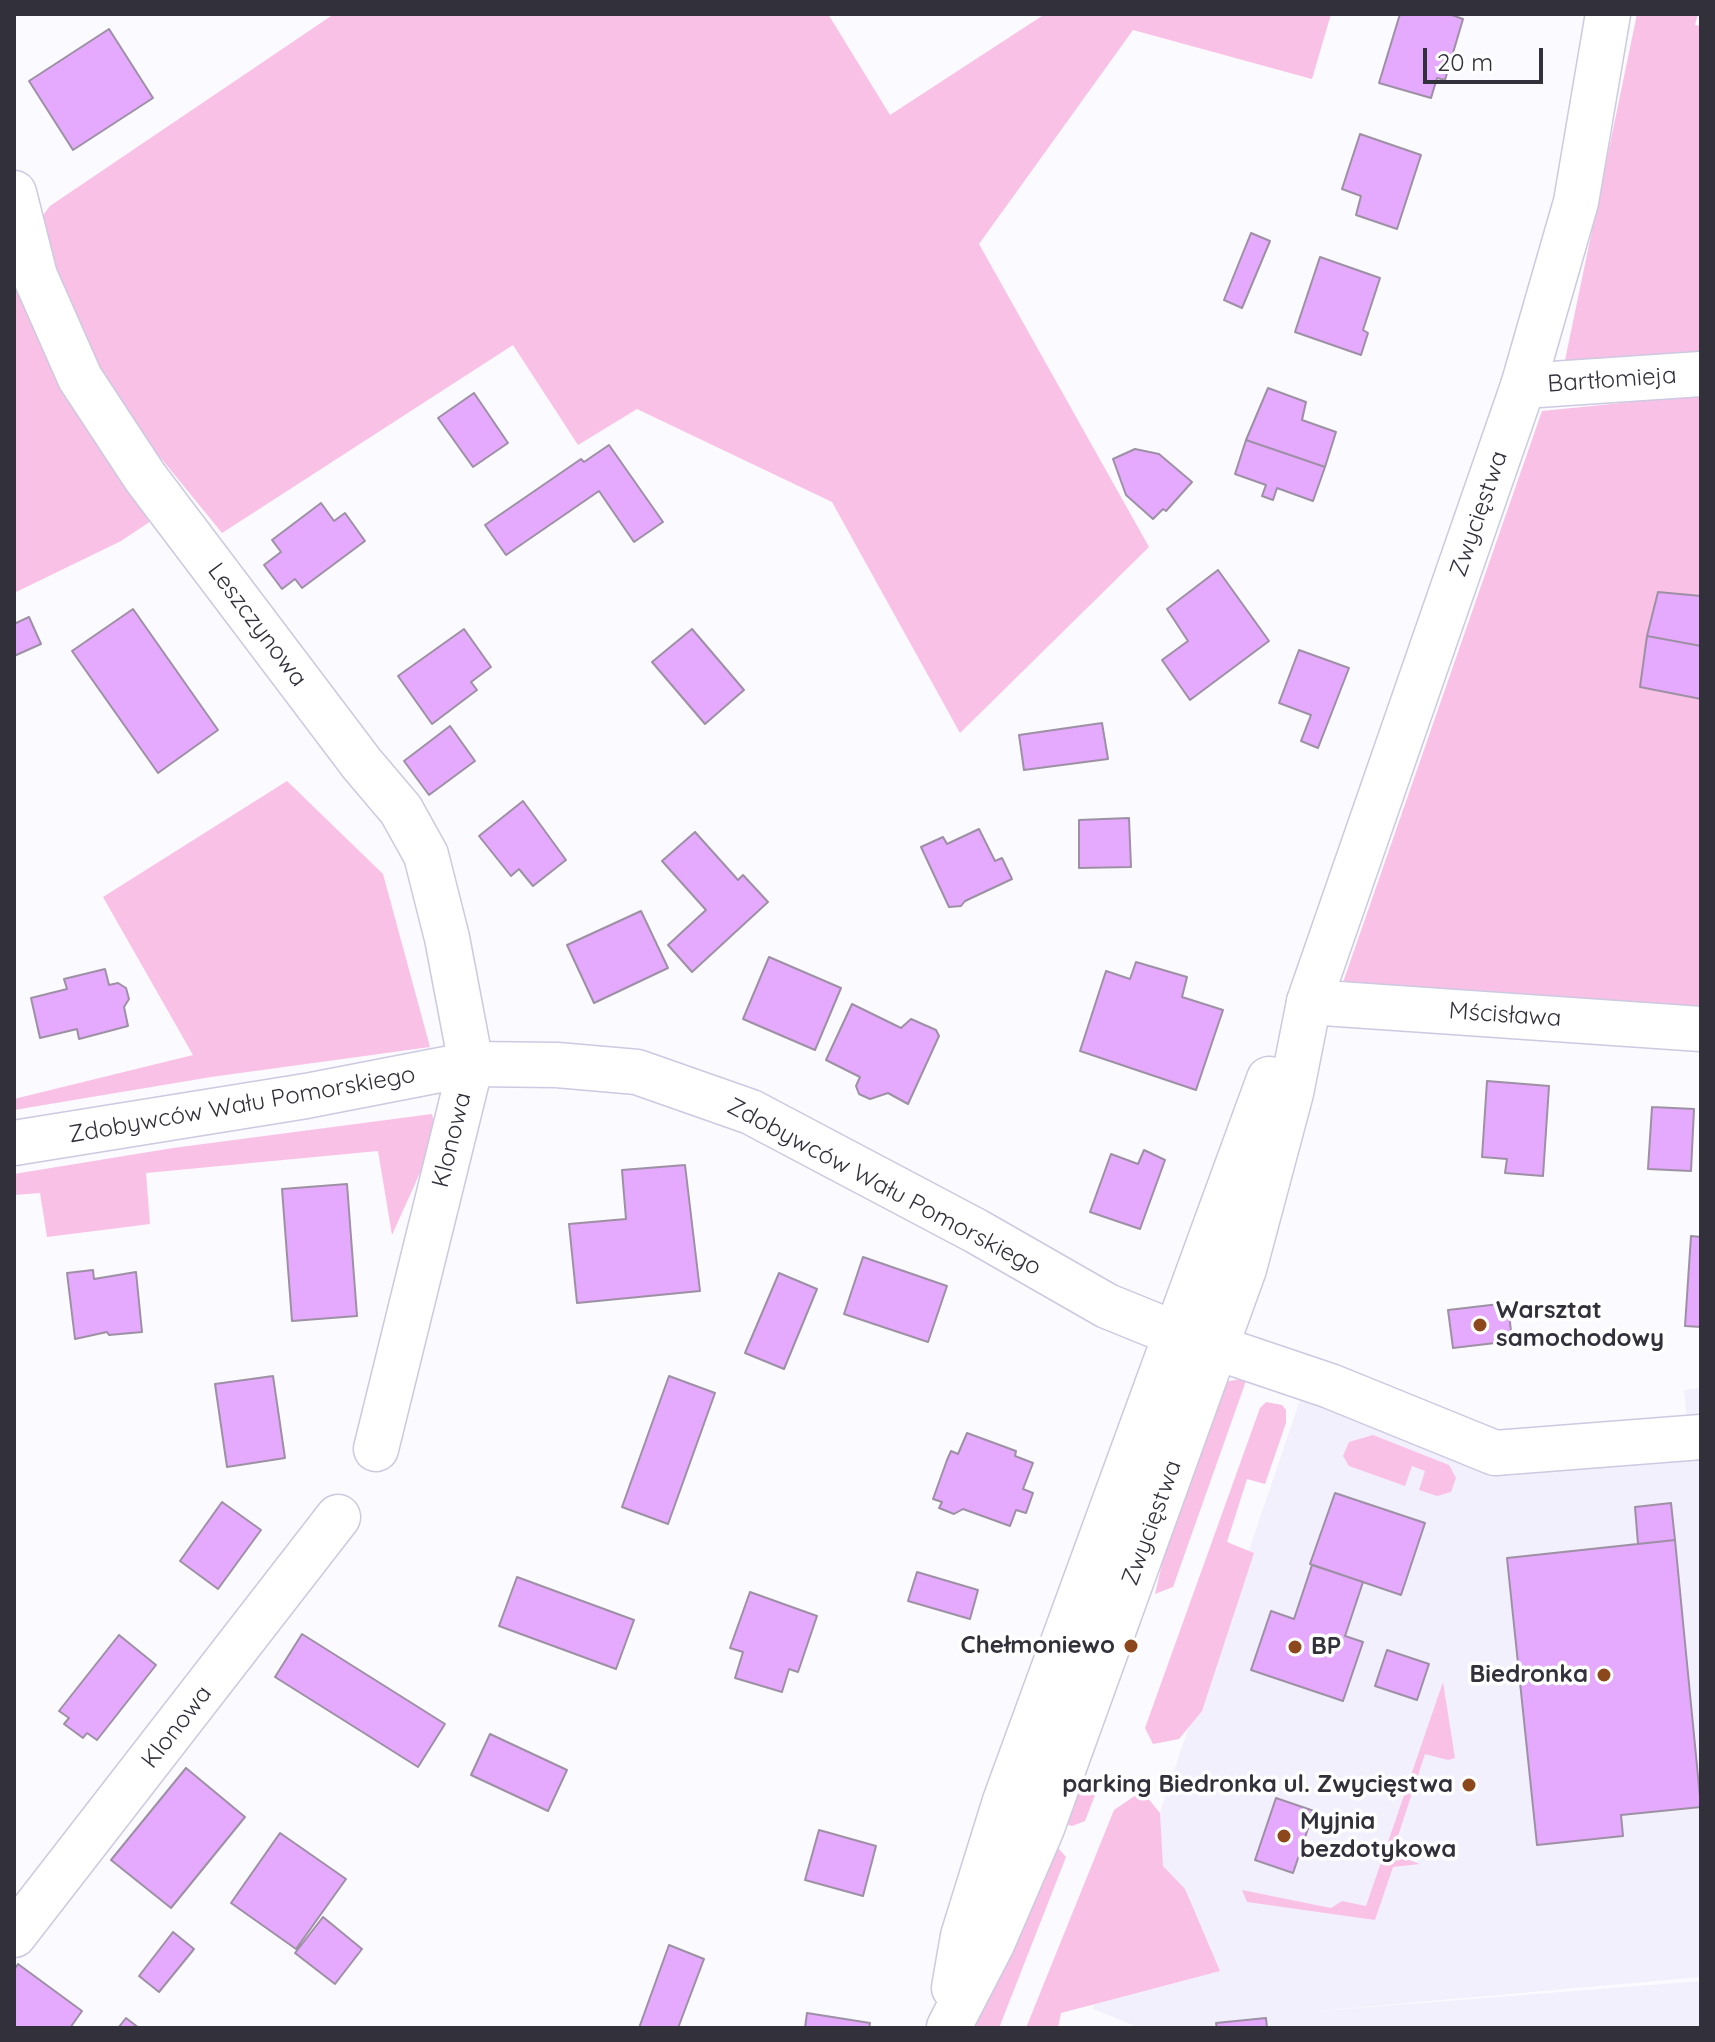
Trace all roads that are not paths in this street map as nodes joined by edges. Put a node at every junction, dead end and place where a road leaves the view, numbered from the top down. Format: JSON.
{"nodes":[{"id":1,"x":1608,"y":14,"type":"edge"},
{"id":2,"x":14,"y":193,"type":"edge"},
{"id":3,"x":1701,"y":374,"type":"edge"},
{"id":4,"x":1523,"y":386,"type":"junction"},
{"id":5,"x":1309,"y":1002,"type":"junction"},
{"id":6,"x":1701,"y":1029,"type":"edge"},
{"id":7,"x":471,"y":1064,"type":"junction"},
{"id":8,"x":14,"y":1143,"type":"edge"},
{"id":9,"x":1196,"y":1340,"type":"junction"},
{"id":10,"x":1701,"y":1437,"type":"edge"},
{"id":11,"x":376,"y":1449,"type":"dead end"},
{"id":12,"x":338,"y":1517,"type":"dead end"},
{"id":13,"x":14,"y":1935,"type":"edge"},
{"id":14,"x":948,"y":2028,"type":"edge"}],
"edges":[{"from":1,"to":4,"type":"street","name":"Zwycięstwa"},
{"from":2,"to":7,"type":"street","name":"Leszczynowa"},
{"from":3,"to":4,"type":"street","name":"Bartłomieja"},
{"from":4,"to":5,"type":"street","name":"Zwycięstwa"},
{"from":5,"to":6,"type":"street","name":"Mścisława"},
{"from":5,"to":9,"type":"street","name":"Zwycięstwa"},
{"from":7,"to":8,"type":"street","name":"Zdobywców Wału Pomorskiego"},
{"from":7,"to":9,"type":"street","name":"Zdobywców Wału Pomorskiego"},
{"from":7,"to":11,"type":"street","name":"Klonowa"},
{"from":9,"to":10,"type":"street","name":"Zdobywców Wału Pomorskiego"},
{"from":9,"to":14,"type":"street","name":"Zwycięstwa"},
{"from":9,"to":14,"type":"street","name":"Zwycięstwa"},
{"from":12,"to":13,"type":"street","name":"Klonowa"}]}
